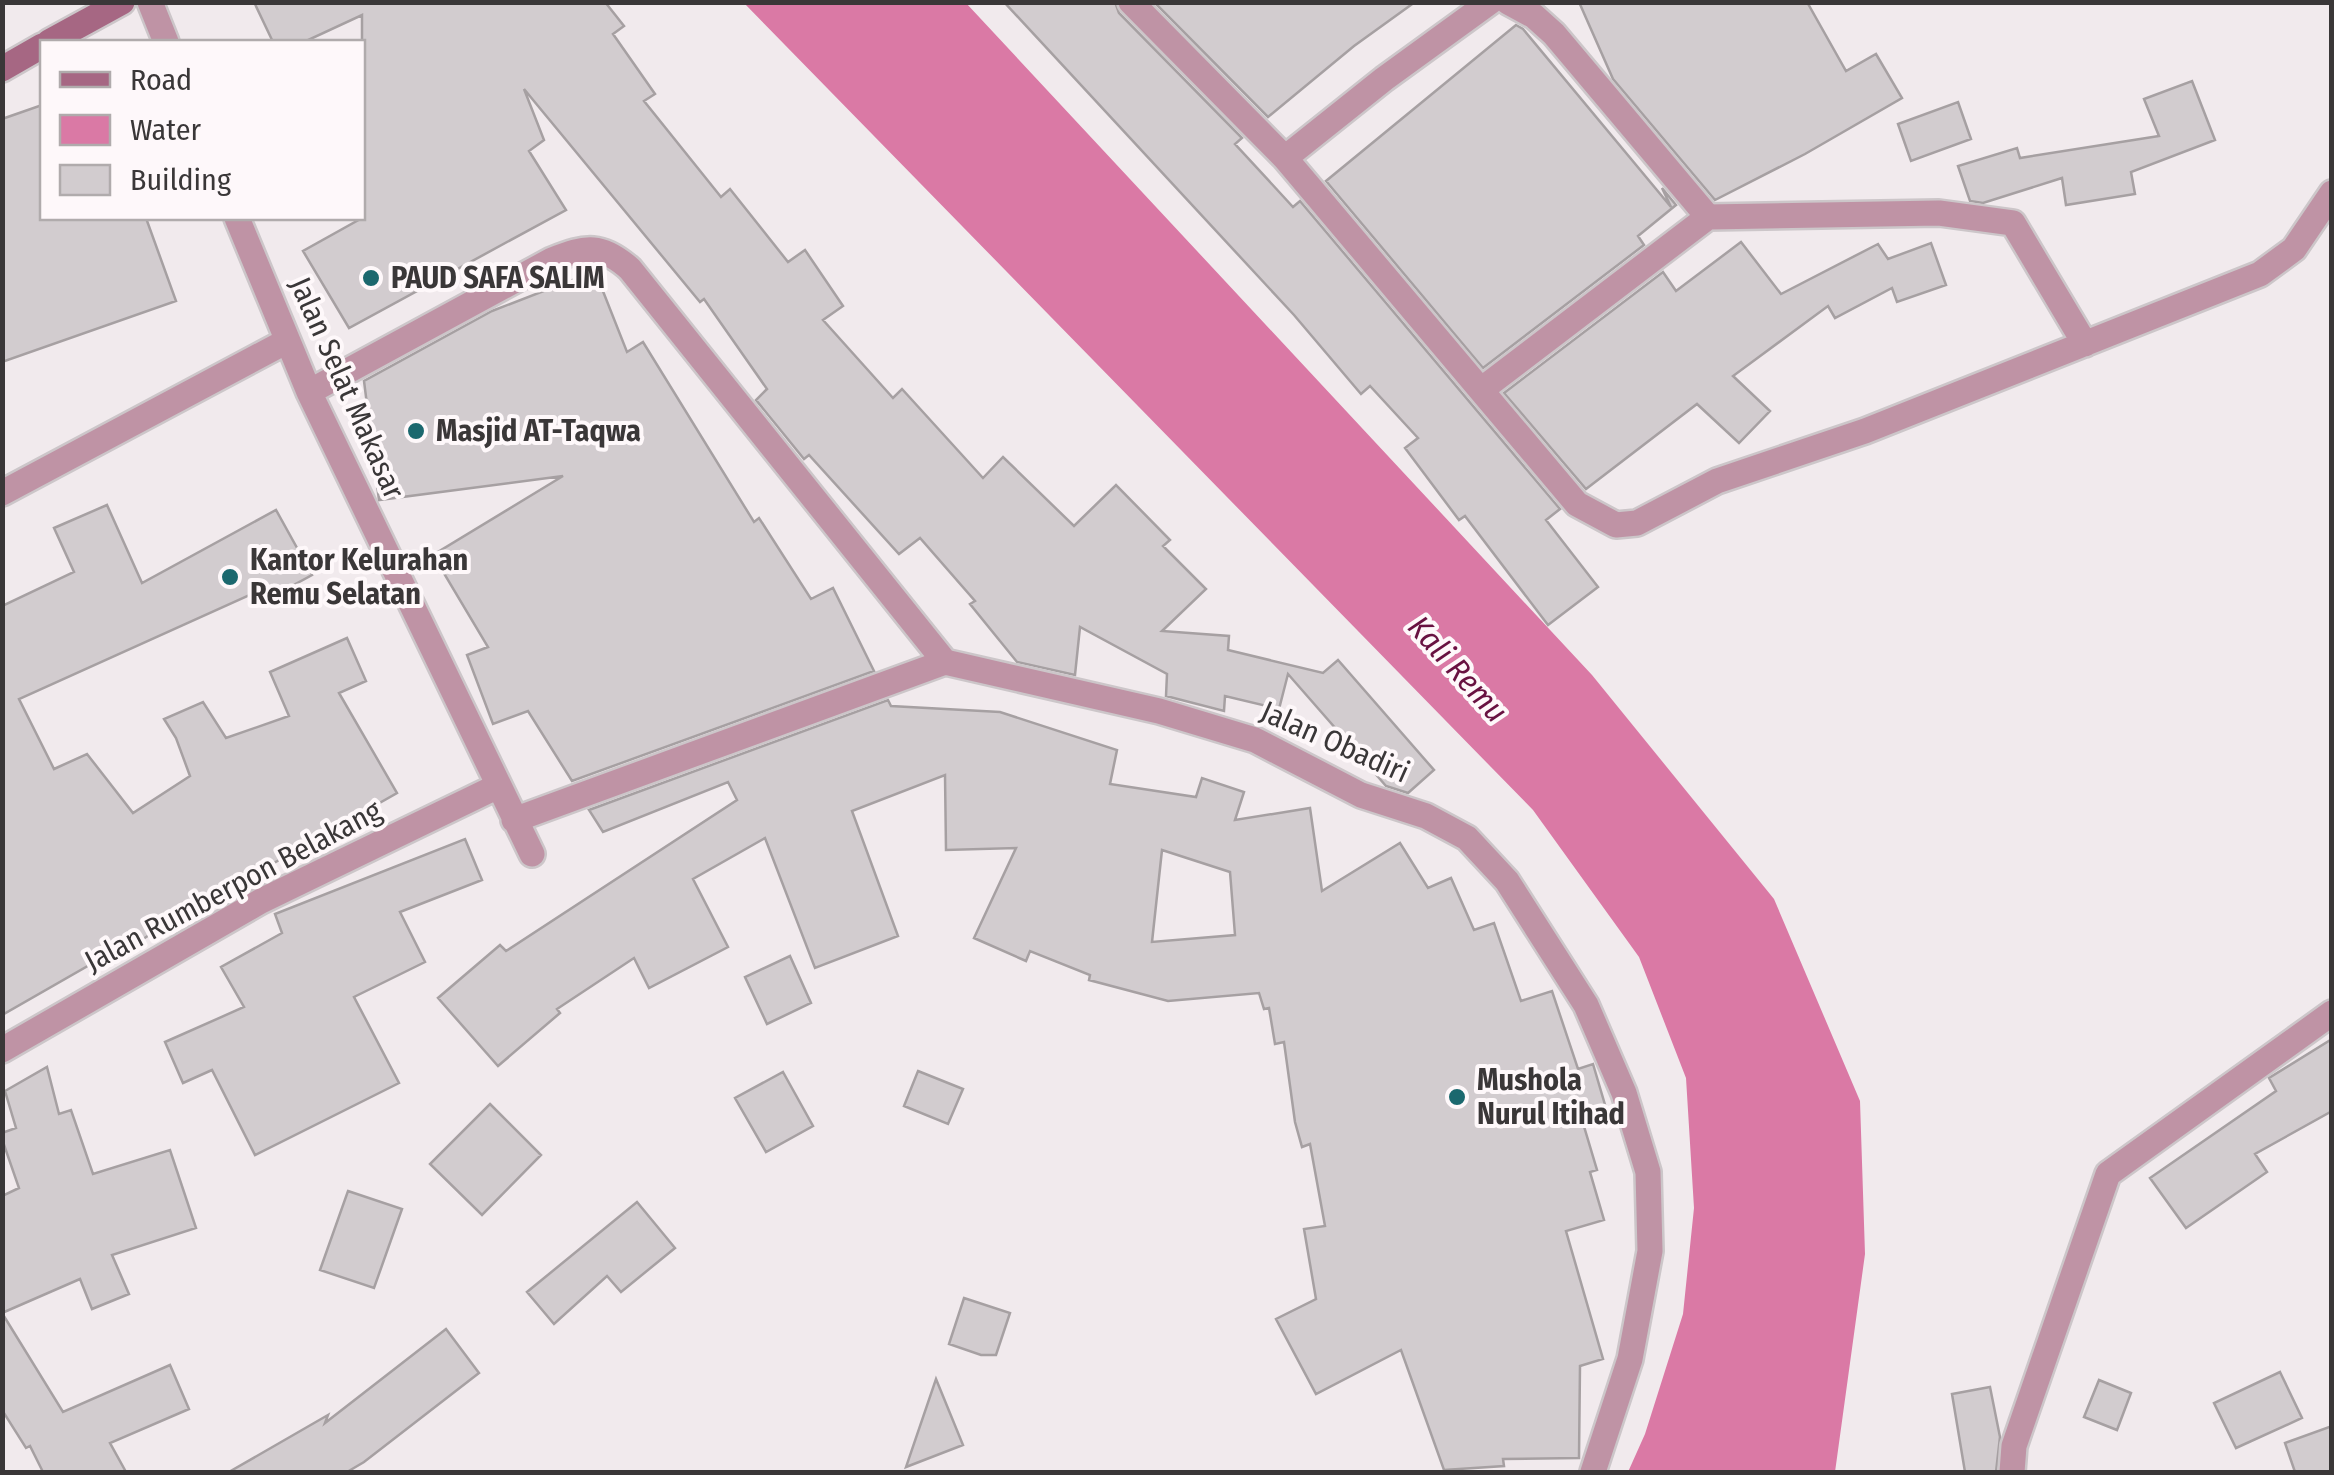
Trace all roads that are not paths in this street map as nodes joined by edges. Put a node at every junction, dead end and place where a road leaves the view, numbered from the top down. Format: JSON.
{"nodes":[{"id":1,"x":122,"y":2,"type":"edge"},
{"id":2,"x":150,"y":2,"type":"edge"},
{"id":3,"x":1131,"y":2,"type":"edge"},
{"id":4,"x":1490,"y":2,"type":"edge"},
{"id":5,"x":1508,"y":2,"type":"edge"},
{"id":6,"x":54,"y":40,"type":"edge"},
{"id":7,"x":165,"y":40,"type":"edge"},
{"id":8,"x":40,"y":47,"type":"edge"},
{"id":9,"x":2,"y":68,"type":"edge"},
{"id":10,"x":1285,"y":158,"type":"junction"},
{"id":11,"x":2332,"y":194,"type":"edge"},
{"id":12,"x":1708,"y":217,"type":"junction"},
{"id":13,"x":238,"y":220,"type":"edge"},
{"id":14,"x":287,"y":341,"type":"junction"},
{"id":15,"x":2084,"y":344,"type":"junction"},
{"id":16,"x":1481,"y":390,"type":"junction"},
{"id":17,"x":308,"y":392,"type":"junction"},
{"id":18,"x":2,"y":493,"type":"edge"},
{"id":19,"x":945,"y":662,"type":"junction"},
{"id":20,"x":498,"y":786,"type":"junction"},
{"id":21,"x":514,"y":820,"type":"junction"},
{"id":22,"x":532,"y":854,"type":"dead end"},
{"id":23,"x":2332,"y":1014,"type":"edge"},
{"id":24,"x":2,"y":1050,"type":"edge"},
{"id":25,"x":1593,"y":1472,"type":"edge"},
{"id":26,"x":2012,"y":1472,"type":"edge"}],
"edges":[{"from":1,"to":6,"type":"main road"},
{"from":2,"to":7,"type":"street"},
{"from":3,"to":10,"type":"street"},
{"from":4,"to":10,"type":"street"},
{"from":5,"to":12,"type":"street"},
{"from":8,"to":9,"type":"main road"},
{"from":10,"to":16,"type":"street"},
{"from":11,"to":15,"type":"street"},
{"from":12,"to":15,"type":"street"},
{"from":12,"to":16,"type":"street"},
{"from":13,"to":14,"type":"street","name":"Jalan Selat Makasar"},
{"from":14,"to":17,"type":"street","name":"Jalan Selat Makasar"},
{"from":14,"to":18,"type":"street"},
{"from":15,"to":16,"type":"street"},
{"from":17,"to":19,"type":"street"},
{"from":17,"to":20,"type":"street","name":"Jalan Selat Makasar"},
{"from":19,"to":21,"type":"street"},
{"from":19,"to":25,"type":"street","name":"Jalan Obadiri"},
{"from":20,"to":21,"type":"street","name":"Jalan Selat Makasar"},
{"from":20,"to":24,"type":"street","name":"Jalan Rumberpon Belakang"},
{"from":21,"to":22,"type":"street","name":"Jalan Selat Makasar"},
{"from":23,"to":26,"type":"street"}]}
